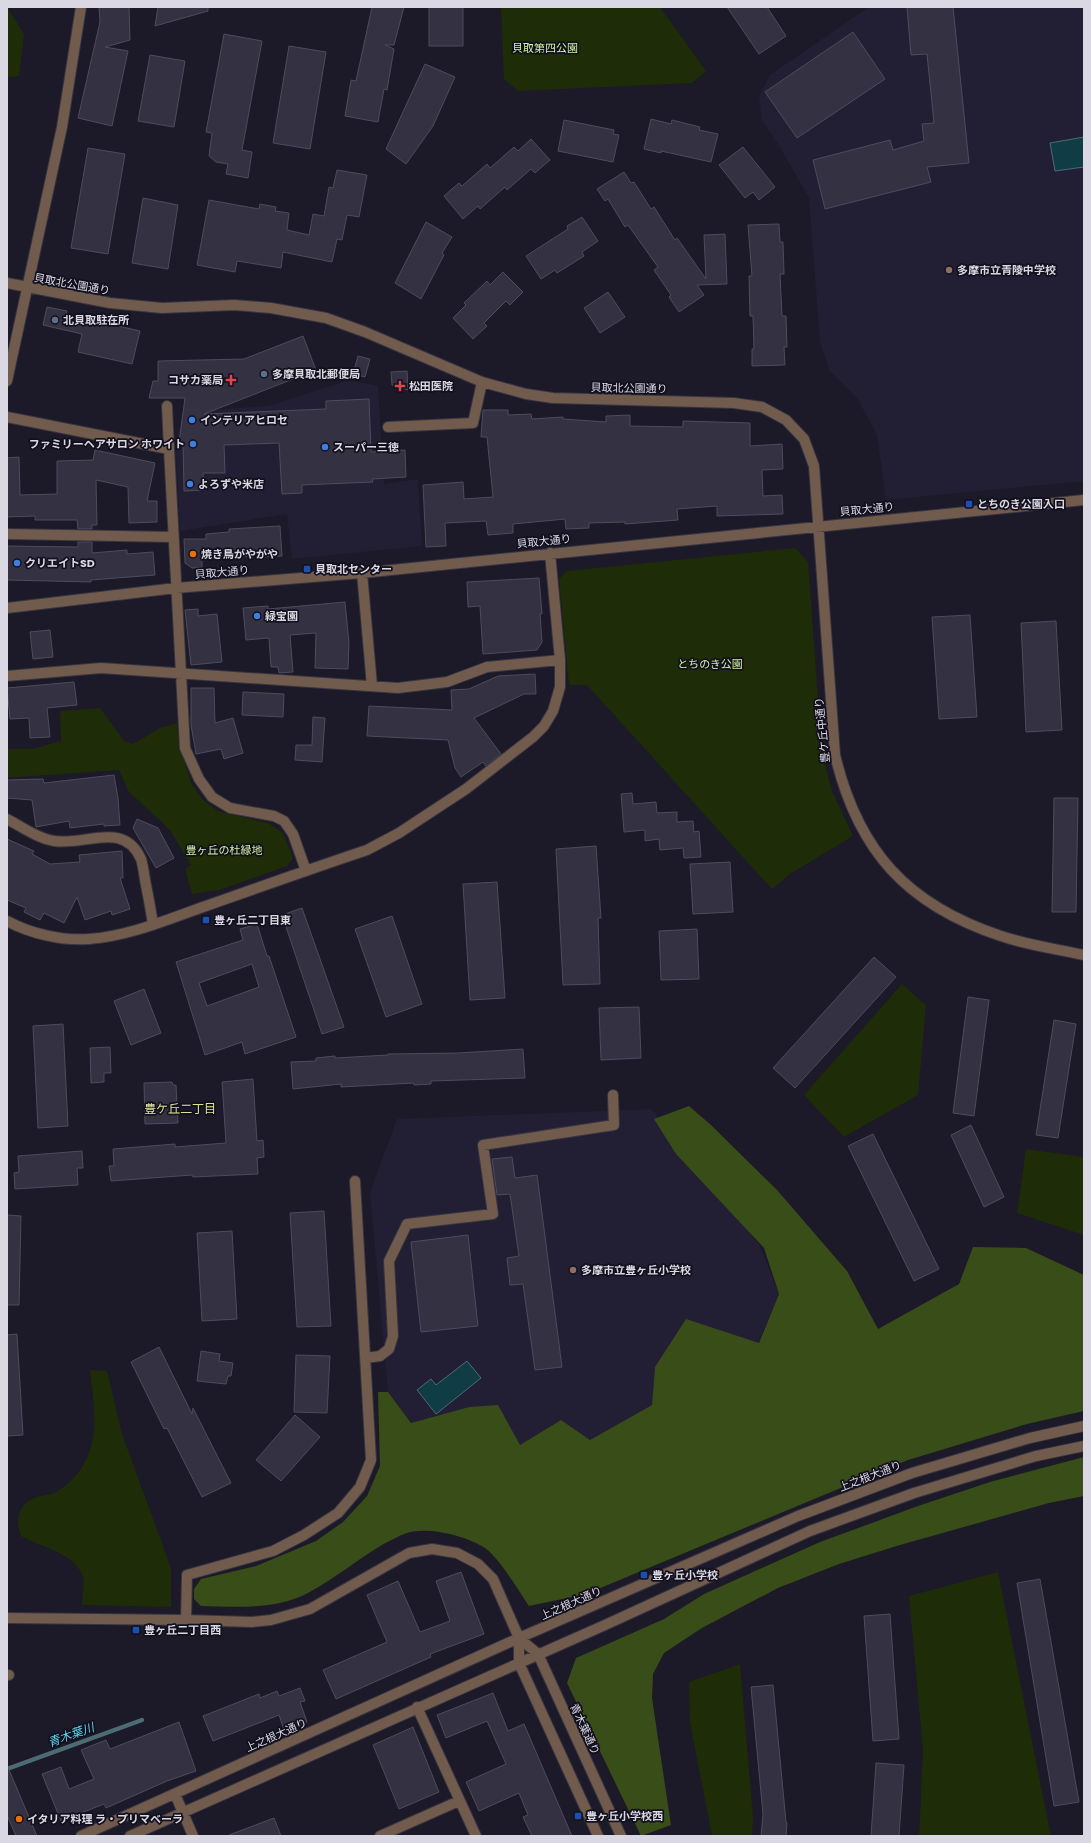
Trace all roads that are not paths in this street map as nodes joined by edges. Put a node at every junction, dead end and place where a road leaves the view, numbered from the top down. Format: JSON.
{"nodes":[{"id":1,"x":81,"y":7,"type":"edge"},
{"id":2,"x":7,"y":283,"type":"edge"},
{"id":3,"x":26,"y":288,"type":"junction"},
{"id":4,"x":7,"y":381,"type":"edge"},
{"id":5,"x":482,"y":382,"type":"junction"},
{"id":6,"x":168,"y":406,"type":"dead end"},
{"id":7,"x":7,"y":417,"type":"edge"},
{"id":8,"x":388,"y":427,"type":"dead end"},
{"id":9,"x":169,"y":449,"type":"junction"},
{"id":10,"x":1084,"y":500,"type":"edge"},
{"id":11,"x":817,"y":526,"type":"junction"},
{"id":12,"x":7,"y":534,"type":"edge"},
{"id":13,"x":173,"y":537,"type":"junction"},
{"id":14,"x":550,"y":553,"type":"junction"},
{"id":15,"x":362,"y":573,"type":"junction"},
{"id":16,"x":176,"y":588,"type":"junction"},
{"id":17,"x":7,"y":608,"type":"edge"},
{"id":18,"x":560,"y":660,"type":"junction"},
{"id":19,"x":181,"y":673,"type":"junction"},
{"id":20,"x":7,"y":676,"type":"edge"},
{"id":21,"x":372,"y":686,"type":"junction"},
{"id":22,"x":7,"y":819,"type":"edge"},
{"id":23,"x":306,"y":871,"type":"junction"},
{"id":24,"x":7,"y":921,"type":"edge"},
{"id":25,"x":154,"y":925,"type":"junction"},
{"id":26,"x":1084,"y":955,"type":"edge"},
{"id":27,"x":613,"y":1095,"type":"dead end"},
{"id":28,"x":355,"y":1181,"type":"dead end"},
{"id":29,"x":366,"y":1358,"type":"junction"},
{"id":30,"x":1084,"y":1426,"type":"edge"},
{"id":31,"x":1084,"y":1446,"type":"edge"},
{"id":32,"x":7,"y":1618,"type":"edge"},
{"id":33,"x":186,"y":1620,"type":"junction"},
{"id":34,"x":519,"y":1638,"type":"junction"},
{"id":35,"x":538,"y":1654,"type":"junction"},
{"id":36,"x":519,"y":1663,"type":"junction"},
{"id":37,"x":417,"y":1707,"type":"junction"},
{"id":38,"x":175,"y":1794,"type":"junction"},
{"id":39,"x":459,"y":1801,"type":"junction"},
{"id":40,"x":183,"y":1812,"type":"junction"},
{"id":41,"x":81,"y":1836,"type":"edge"},
{"id":42,"x":130,"y":1836,"type":"edge"},
{"id":43,"x":193,"y":1836,"type":"edge"},
{"id":44,"x":380,"y":1836,"type":"edge"},
{"id":45,"x":476,"y":1836,"type":"edge"},
{"id":46,"x":598,"y":1836,"type":"edge"},
{"id":47,"x":621,"y":1836,"type":"edge"}],
"edges":[{"from":1,"to":3,"type":"street","name":"貝取北公園通り"},
{"from":2,"to":3,"type":"street"},
{"from":3,"to":4,"type":"street"},
{"from":3,"to":5,"type":"street","name":"貝取北公園通り"},
{"from":5,"to":8,"type":"street"},
{"from":5,"to":11,"type":"street","name":"貝取北公園通り"},
{"from":6,"to":9,"type":"street"},
{"from":7,"to":9,"type":"street"},
{"from":9,"to":13,"type":"street"},
{"from":10,"to":11,"type":"street","name":"貝取大通り"},
{"from":11,"to":14,"type":"street","name":"貝取大通り"},
{"from":11,"to":26,"type":"street","name":"豊ケ丘中通り"},
{"from":12,"to":13,"type":"street"},
{"from":13,"to":16,"type":"street"},
{"from":14,"to":15,"type":"street","name":"貝取大通り"},
{"from":14,"to":18,"type":"street"},
{"from":15,"to":16,"type":"street","name":"貝取大通り"},
{"from":15,"to":21,"type":"street"},
{"from":16,"to":17,"type":"street","name":"貝取大通り"},
{"from":16,"to":19,"type":"street"},
{"from":18,"to":21,"type":"street"},
{"from":18,"to":23,"type":"street"},
{"from":19,"to":20,"type":"street"},
{"from":19,"to":21,"type":"street"},
{"from":19,"to":23,"type":"street"},
{"from":22,"to":25,"type":"street"},
{"from":23,"to":25,"type":"street"},
{"from":24,"to":25,"type":"street"},
{"from":27,"to":29,"type":"street"},
{"from":28,"to":29,"type":"street"},
{"from":29,"to":33,"type":"street"},
{"from":30,"to":34,"type":"street","name":"上之根大通り"},
{"from":31,"to":35,"type":"street"},
{"from":32,"to":33,"type":"street"},
{"from":33,"to":34,"type":"street"},
{"from":34,"to":35,"type":"street","name":"青木葉通り"},
{"from":34,"to":36,"type":"street"},
{"from":34,"to":38,"type":"street","name":"上之根大通り"},
{"from":35,"to":36,"type":"street"},
{"from":35,"to":47,"type":"street","name":"青木葉通り"},
{"from":36,"to":37,"type":"street"},
{"from":36,"to":46,"type":"street"},
{"from":37,"to":39,"type":"street"},
{"from":37,"to":40,"type":"street"},
{"from":38,"to":40,"type":"street"},
{"from":38,"to":41,"type":"street","name":"上之根大通り"},
{"from":39,"to":44,"type":"street"},
{"from":39,"to":45,"type":"street"},
{"from":40,"to":42,"type":"street"},
{"from":40,"to":43,"type":"street"}]}
